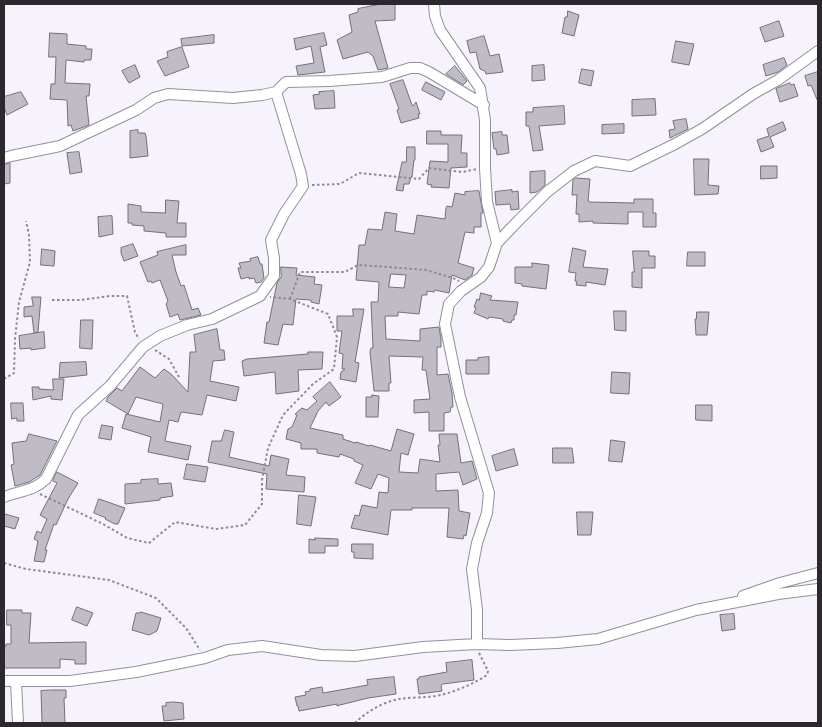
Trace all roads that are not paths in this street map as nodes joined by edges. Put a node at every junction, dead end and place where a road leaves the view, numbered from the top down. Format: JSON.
{"nodes":[{"id":1,"x":434,"y":4,"type":"edge"},
{"id":2,"x":818,"y":51,"type":"edge"},
{"id":3,"x":276,"y":92,"type":"junction"},
{"id":4,"x":484,"y":106,"type":"junction"},
{"id":5,"x":4,"y":158,"type":"edge"},
{"id":6,"x":497,"y":243,"type":"junction"},
{"id":7,"x":4,"y":497,"type":"edge"},
{"id":8,"x":818,"y":573,"type":"edge"},
{"id":9,"x":818,"y":589,"type":"edge"},
{"id":10,"x":714,"y":607,"type":"junction"},
{"id":11,"x":477,"y":644,"type":"junction"},
{"id":12,"x":4,"y":681,"type":"edge"},
{"id":13,"x":16,"y":682,"type":"junction"},
{"id":14,"x":18,"y":723,"type":"edge"}],
"edges":[{"from":1,"to":4,"type":"street"},
{"from":2,"to":6,"type":"street"},
{"from":3,"to":4,"type":"street"},
{"from":3,"to":5,"type":"street"},
{"from":3,"to":7,"type":"street"},
{"from":4,"to":6,"type":"street"},
{"from":6,"to":11,"type":"street"},
{"from":8,"to":10,"type":"street"},
{"from":9,"to":10,"type":"street"},
{"from":10,"to":11,"type":"street"},
{"from":11,"to":13,"type":"street"},
{"from":12,"to":13,"type":"street"},
{"from":13,"to":14,"type":"street"}]}
